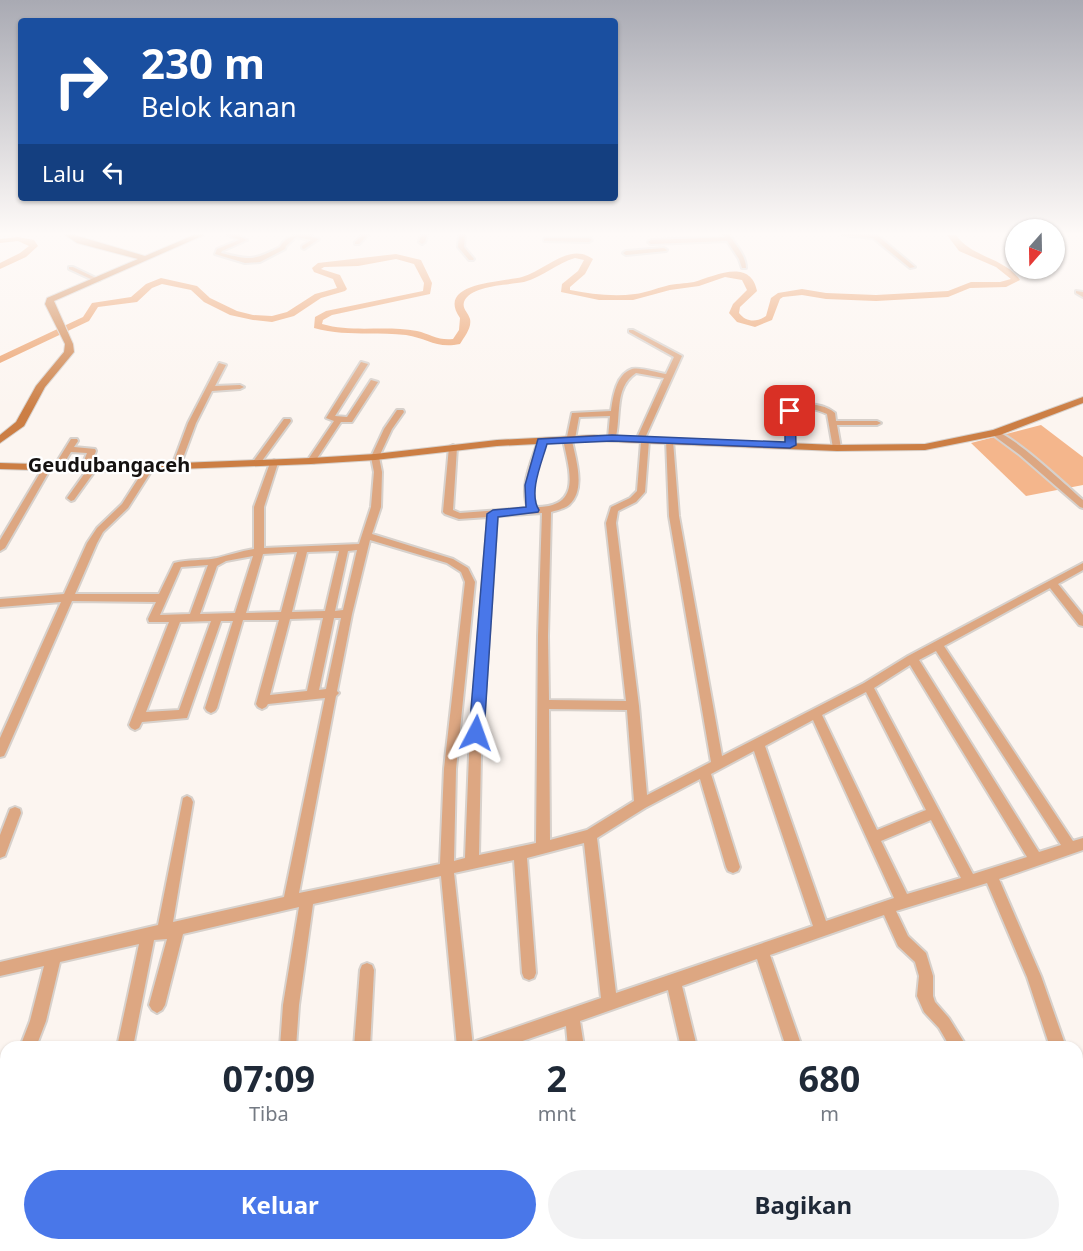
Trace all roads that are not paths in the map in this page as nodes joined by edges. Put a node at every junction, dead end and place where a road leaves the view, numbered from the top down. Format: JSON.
{"nodes":[{"id":1,"x":66,"y":293,"type":"edge"},
{"id":2,"x":631,"y":332,"type":"dead end"},
{"id":3,"x":364,"y":364,"type":"dead end"},
{"id":4,"x":222,"y":365,"type":"dead end"},
{"id":5,"x":669,"y":377,"type":"junction"},
{"id":6,"x":374,"y":382,"type":"dead end"},
{"id":7,"x":240,"y":387,"type":"dead end"},
{"id":8,"x":209,"y":389,"type":"junction"},
{"id":9,"x":1083,"y":400,"type":"edge"},
{"id":10,"x":400,"y":412,"type":"dead end"},
{"id":11,"x":616,"y":413,"type":"junction"},
{"id":12,"x":338,"y":420,"type":"junction"},
{"id":13,"x":287,"y":421,"type":"dead end"},
{"id":14,"x":833,"y":423,"type":"junction"},
{"id":15,"x":877,"y":423,"type":"dead end"},
{"id":16,"x":5,"y":432,"type":"edge"},
{"id":17,"x":996,"y":433,"type":"junction"},
{"id":18,"x":612,"y":438,"type":"junction"},
{"id":19,"x":569,"y":439,"type":"junction"},
{"id":20,"x":0,"y":440,"type":"edge"},
{"id":21,"x":643,"y":440,"type":"junction"},
{"id":22,"x":74,"y":441,"type":"dead end"},
{"id":23,"x":542,"y":441,"type":"junction"},
{"id":24,"x":669,"y":441,"type":"junction"},
{"id":25,"x":790,"y":445,"type":"junction"},
{"id":26,"x":453,"y":447,"type":"junction"},
{"id":27,"x":68,"y":448,"type":"junction"},
{"id":28,"x":837,"y":448,"type":"junction"},
{"id":29,"x":375,"y":457,"type":"junction"},
{"id":30,"x":311,"y":461,"type":"junction"},
{"id":31,"x":256,"y":463,"type":"junction"},
{"id":32,"x":274,"y":463,"type":"junction"},
{"id":33,"x":0,"y":466,"type":"edge"},
{"id":34,"x":176,"y":466,"type":"junction"},
{"id":35,"x":150,"y":467,"type":"junction"},
{"id":36,"x":52,"y":468,"type":"junction"},
{"id":37,"x":89,"y":468,"type":"junction"},
{"id":38,"x":71,"y":498,"type":"dead end"},
{"id":39,"x":1083,"y":505,"type":"edge"},
{"id":40,"x":533,"y":510,"type":"junction"},
{"id":41,"x":547,"y":510,"type":"junction"},
{"id":42,"x":493,"y":514,"type":"junction"},
{"id":43,"x":365,"y":542,"type":"junction"},
{"id":44,"x":0,"y":548,"type":"edge"},
{"id":45,"x":344,"y":548,"type":"junction"},
{"id":46,"x":303,"y":549,"type":"junction"},
{"id":47,"x":259,"y":553,"type":"junction"},
{"id":48,"x":216,"y":561,"type":"junction"},
{"id":49,"x":1083,"y":566,"type":"edge"},
{"id":50,"x":1051,"y":583,"type":"junction"},
{"id":51,"x":66,"y":598,"type":"junction"},
{"id":52,"x":161,"y":598,"type":"junction"},
{"id":53,"x":0,"y":603,"type":"edge"},
{"id":54,"x":347,"y":615,"type":"junction"},
{"id":55,"x":329,"y":616,"type":"junction"},
{"id":56,"x":285,"y":617,"type":"junction"},
{"id":57,"x":217,"y":618,"type":"junction"},
{"id":58,"x":238,"y":618,"type":"junction"},
{"id":59,"x":176,"y":619,"type":"junction"},
{"id":60,"x":194,"y":619,"type":"junction"},
{"id":61,"x":1083,"y":622,"type":"edge"},
{"id":62,"x":938,"y":646,"type":"junction"},
{"id":63,"x":912,"y":659,"type":"junction"},
{"id":64,"x":868,"y":686,"type":"junction"},
{"id":65,"x":333,"y":693,"type":"junction"},
{"id":66,"x":312,"y":694,"type":"junction"},
{"id":67,"x":543,"y":704,"type":"junction"},
{"id":68,"x":633,"y":706,"type":"junction"},
{"id":69,"x":211,"y":708,"type":"dead end"},
{"id":70,"x":816,"y":714,"type":"junction"},
{"id":71,"x":758,"y":744,"type":"junction"},
{"id":72,"x":0,"y":752,"type":"edge"},
{"id":73,"x":717,"y":764,"type":"junction"},
{"id":74,"x":704,"y":772,"type":"junction"},
{"id":75,"x":186,"y":802,"type":"dead end"},
{"id":76,"x":641,"y":804,"type":"junction"},
{"id":77,"x":15,"y":813,"type":"dead end"},
{"id":78,"x":934,"y":813,"type":"junction"},
{"id":79,"x":590,"y":835,"type":"junction"},
{"id":80,"x":873,"y":838,"type":"junction"},
{"id":81,"x":1076,"y":846,"type":"edge"},
{"id":82,"x":543,"y":848,"type":"junction"},
{"id":83,"x":0,"y":852,"type":"edge"},
{"id":84,"x":520,"y":852,"type":"junction"},
{"id":85,"x":1036,"y":859,"type":"junction"},
{"id":86,"x":472,"y":862,"type":"junction"},
{"id":87,"x":733,"y":867,"type":"dead end"},
{"id":88,"x":447,"y":868,"type":"junction"},
{"id":89,"x":990,"y":874,"type":"junction"},
{"id":90,"x":970,"y":882,"type":"junction"},
{"id":91,"x":307,"y":898,"type":"junction"},
{"id":92,"x":290,"y":902,"type":"junction"},
{"id":93,"x":903,"y":902,"type":"junction"},
{"id":94,"x":888,"y":909,"type":"junction"},
{"id":95,"x":822,"y":930,"type":"junction"},
{"id":96,"x":170,"y":931,"type":"junction"},
{"id":97,"x":148,"y":936,"type":"junction"},
{"id":98,"x":761,"y":950,"type":"junction"},
{"id":99,"x":54,"y":956,"type":"junction"},
{"id":100,"x":0,"y":969,"type":"edge"},
{"id":101,"x":367,"y":970,"type":"dead end"},
{"id":102,"x":529,"y":973,"type":"dead end"},
{"id":103,"x":673,"y":980,"type":"junction"},
{"id":104,"x":609,"y":1002,"type":"junction"},
{"id":105,"x":157,"y":1005,"type":"dead end"},
{"id":106,"x":572,"y":1015,"type":"junction"},
{"id":107,"x":30,"y":1041,"type":"edge"},
{"id":108,"x":126,"y":1041,"type":"edge"},
{"id":109,"x":288,"y":1041,"type":"edge"},
{"id":110,"x":362,"y":1041,"type":"edge"},
{"id":111,"x":464,"y":1041,"type":"edge"},
{"id":112,"x":499,"y":1041,"type":"edge"},
{"id":113,"x":575,"y":1041,"type":"edge"},
{"id":114,"x":688,"y":1041,"type":"edge"},
{"id":115,"x":792,"y":1041,"type":"edge"},
{"id":116,"x":955,"y":1041,"type":"edge"},
{"id":117,"x":1056,"y":1041,"type":"edge"}],
"edges":[{"from":1,"to":16,"type":"street"},
{"from":2,"to":5,"type":"street"},
{"from":3,"to":12,"type":"street"},
{"from":4,"to":8,"type":"street"},
{"from":5,"to":11,"type":"street"},
{"from":5,"to":21,"type":"street"},
{"from":6,"to":12,"type":"street"},
{"from":7,"to":8,"type":"street"},
{"from":8,"to":34,"type":"street"},
{"from":9,"to":17,"type":"street"},
{"from":10,"to":29,"type":"street"},
{"from":11,"to":18,"type":"street"},
{"from":11,"to":19,"type":"street"},
{"from":12,"to":30,"type":"street"},
{"from":13,"to":31,"type":"street"},
{"from":14,"to":15,"type":"street"},
{"from":14,"to":25,"type":"street"},
{"from":14,"to":28,"type":"street"},
{"from":16,"to":20,"type":"street"},
{"from":17,"to":28,"type":"street"},
{"from":17,"to":39,"type":"street"},
{"from":18,"to":19,"type":"street"},
{"from":18,"to":21,"type":"street"},
{"from":19,"to":23,"type":"street"},
{"from":19,"to":41,"type":"street"},
{"from":21,"to":24,"type":"street"},
{"from":21,"to":68,"type":"street"},
{"from":22,"to":27,"type":"street"},
{"from":23,"to":26,"type":"street"},
{"from":23,"to":40,"type":"street"},
{"from":24,"to":25,"type":"street"},
{"from":24,"to":73,"type":"street"},
{"from":25,"to":28,"type":"street"},
{"from":26,"to":29,"type":"street"},
{"from":26,"to":42,"type":"street"},
{"from":27,"to":36,"type":"street"},
{"from":27,"to":37,"type":"street"},
{"from":29,"to":30,"type":"street"},
{"from":29,"to":43,"type":"street"},
{"from":30,"to":32,"type":"street"},
{"from":31,"to":32,"type":"street"},
{"from":31,"to":34,"type":"street"},
{"from":32,"to":47,"type":"street"},
{"from":33,"to":36,"type":"street"},
{"from":34,"to":35,"type":"street"},
{"from":35,"to":37,"type":"street"},
{"from":35,"to":51,"type":"street"},
{"from":36,"to":37,"type":"street"},
{"from":36,"to":44,"type":"street"},
{"from":37,"to":38,"type":"street"},
{"from":40,"to":41,"type":"street"},
{"from":40,"to":42,"type":"street"},
{"from":41,"to":67,"type":"street"},
{"from":42,"to":86,"type":"street"},
{"from":43,"to":45,"type":"street"},
{"from":43,"to":54,"type":"street"},
{"from":43,"to":88,"type":"street"},
{"from":45,"to":46,"type":"street"},
{"from":45,"to":55,"type":"street"},
{"from":46,"to":47,"type":"street"},
{"from":46,"to":56,"type":"street"},
{"from":47,"to":48,"type":"street"},
{"from":47,"to":58,"type":"street"},
{"from":48,"to":52,"type":"street"},
{"from":48,"to":60,"type":"street"},
{"from":49,"to":50,"type":"street"},
{"from":50,"to":61,"type":"street"},
{"from":50,"to":62,"type":"street"},
{"from":51,"to":52,"type":"street"},
{"from":51,"to":53,"type":"street"},
{"from":51,"to":72,"type":"street"},
{"from":52,"to":59,"type":"street"},
{"from":54,"to":55,"type":"street"},
{"from":54,"to":65,"type":"street"},
{"from":55,"to":56,"type":"street"},
{"from":55,"to":66,"type":"street"},
{"from":56,"to":58,"type":"street"},
{"from":56,"to":66,"type":"street"},
{"from":57,"to":58,"type":"street"},
{"from":57,"to":59,"type":"street"},
{"from":57,"to":60,"type":"street"},
{"from":58,"to":69,"type":"street"},
{"from":59,"to":60,"type":"street"},
{"from":62,"to":63,"type":"street"},
{"from":62,"to":81,"type":"street"},
{"from":63,"to":64,"type":"street"},
{"from":63,"to":85,"type":"street"},
{"from":64,"to":70,"type":"street"},
{"from":64,"to":78,"type":"street"},
{"from":65,"to":66,"type":"street"},
{"from":65,"to":92,"type":"street"},
{"from":67,"to":68,"type":"street"},
{"from":67,"to":82,"type":"street"},
{"from":68,"to":76,"type":"street"},
{"from":70,"to":71,"type":"street"},
{"from":70,"to":80,"type":"street"},
{"from":71,"to":73,"type":"street"},
{"from":71,"to":95,"type":"street"},
{"from":73,"to":74,"type":"street"},
{"from":74,"to":76,"type":"street"},
{"from":74,"to":87,"type":"street"},
{"from":75,"to":96,"type":"street"},
{"from":76,"to":79,"type":"street"},
{"from":77,"to":83,"type":"street"},
{"from":78,"to":80,"type":"street"},
{"from":78,"to":90,"type":"street"},
{"from":79,"to":82,"type":"street"},
{"from":79,"to":104,"type":"street"},
{"from":80,"to":93,"type":"street"},
{"from":81,"to":85,"type":"street"},
{"from":82,"to":84,"type":"street"},
{"from":84,"to":86,"type":"street"},
{"from":84,"to":102,"type":"street"},
{"from":85,"to":89,"type":"street"},
{"from":86,"to":88,"type":"street"},
{"from":88,"to":91,"type":"street"},
{"from":88,"to":111,"type":"street"},
{"from":89,"to":90,"type":"street"},
{"from":89,"to":117,"type":"street"},
{"from":90,"to":93,"type":"street"},
{"from":91,"to":92,"type":"street"},
{"from":91,"to":109,"type":"street"},
{"from":92,"to":96,"type":"street"},
{"from":93,"to":94,"type":"street"},
{"from":94,"to":95,"type":"street"},
{"from":94,"to":116,"type":"street"},
{"from":95,"to":98,"type":"street"},
{"from":96,"to":97,"type":"street"},
{"from":96,"to":105,"type":"street"},
{"from":97,"to":99,"type":"street"},
{"from":97,"to":108,"type":"street"},
{"from":98,"to":103,"type":"street"},
{"from":98,"to":115,"type":"street"},
{"from":99,"to":100,"type":"street"},
{"from":99,"to":107,"type":"street"},
{"from":101,"to":110,"type":"street"},
{"from":103,"to":104,"type":"street"},
{"from":103,"to":114,"type":"street"},
{"from":104,"to":106,"type":"street"},
{"from":106,"to":112,"type":"street"},
{"from":106,"to":113,"type":"street"}]}
